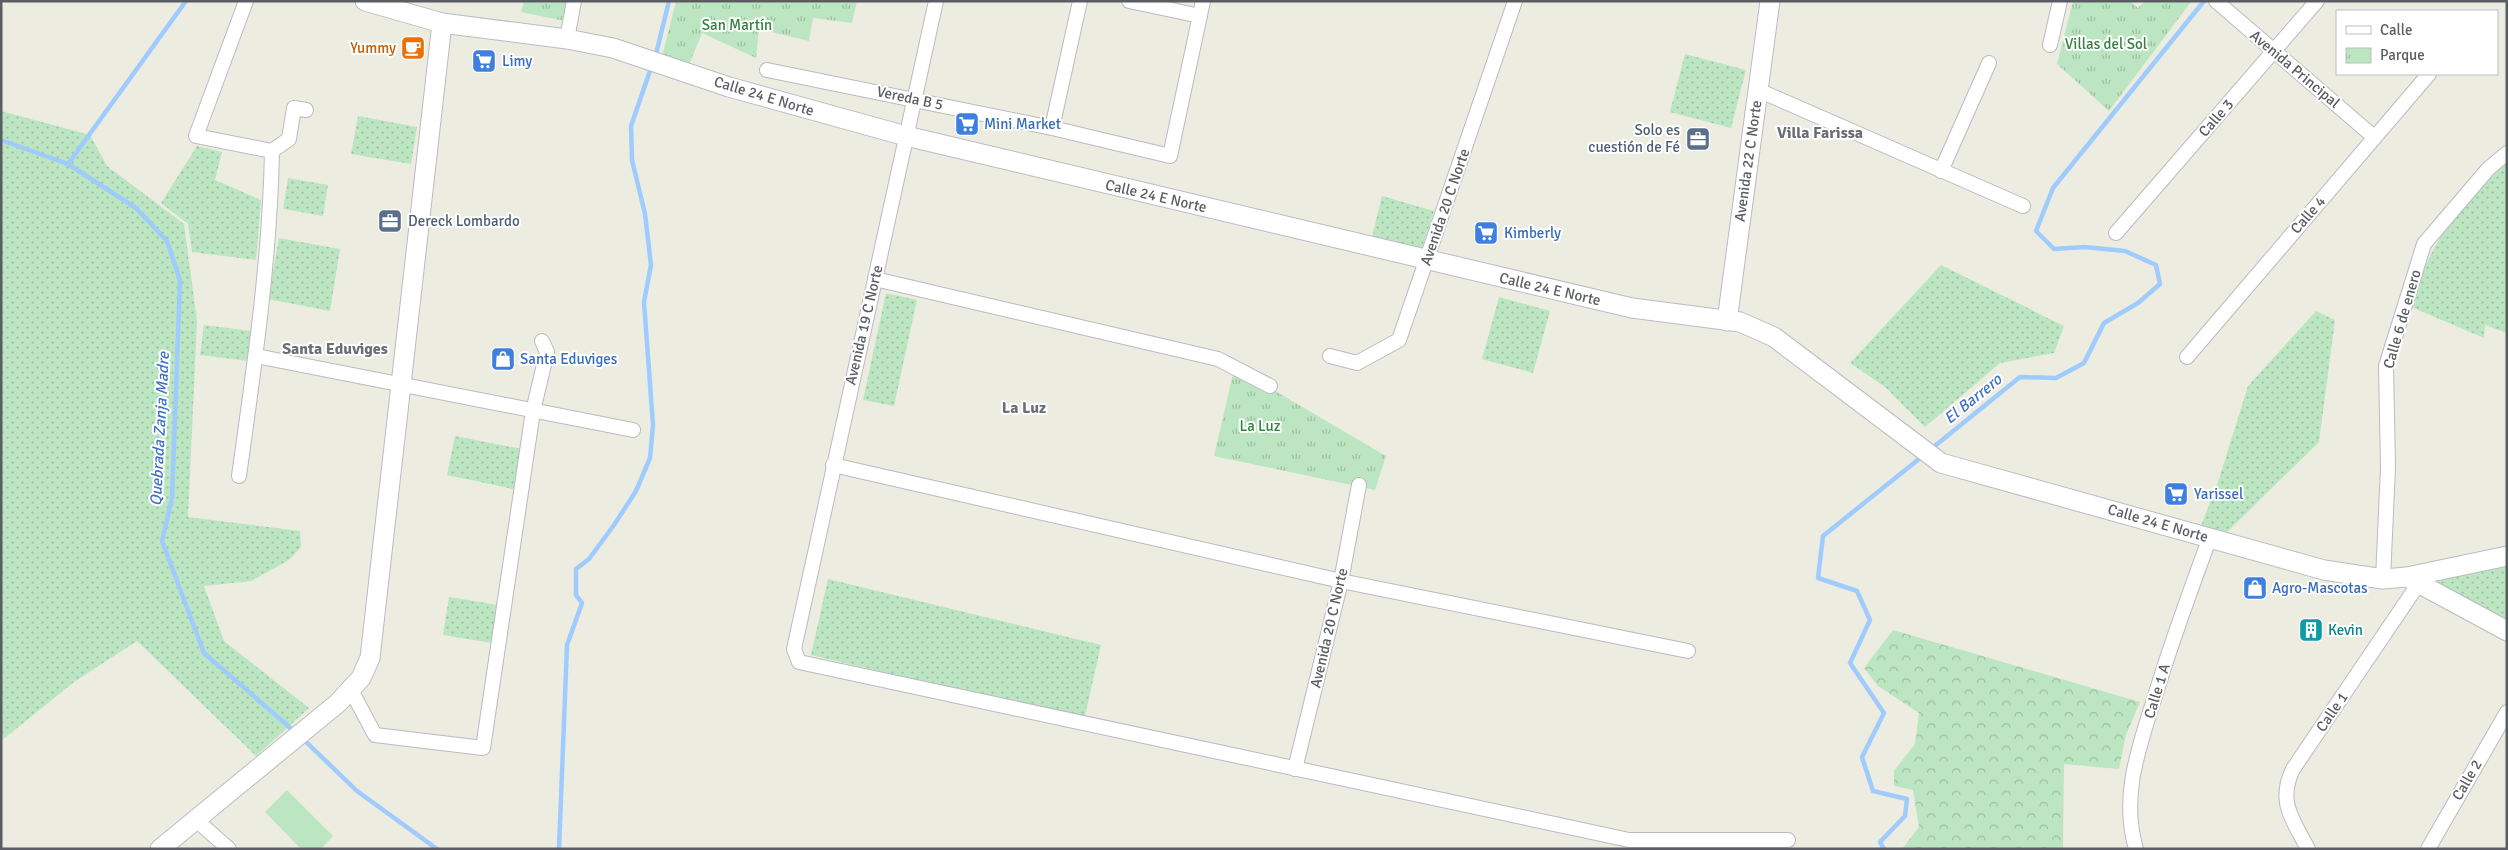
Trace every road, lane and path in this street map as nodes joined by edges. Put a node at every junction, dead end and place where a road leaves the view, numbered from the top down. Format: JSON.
{"nodes":[{"id":1,"x":246,"y":1,"type":"edge"},
{"id":2,"x":364,"y":1,"type":"edge"},
{"id":3,"x":574,"y":1,"type":"edge"},
{"id":4,"x":936,"y":1,"type":"edge"},
{"id":5,"x":1080,"y":1,"type":"edge"},
{"id":6,"x":1128,"y":1,"type":"edge"},
{"id":7,"x":1203,"y":1,"type":"edge"},
{"id":8,"x":1515,"y":1,"type":"edge"},
{"id":9,"x":1770,"y":1,"type":"edge"},
{"id":10,"x":2060,"y":1,"type":"edge"},
{"id":11,"x":2216,"y":1,"type":"edge"},
{"id":12,"x":2316,"y":1,"type":"edge"},
{"id":13,"x":1200,"y":16,"type":"junction"},
{"id":14,"x":442,"y":23,"type":"junction"},
{"id":15,"x":567,"y":39,"type":"junction"},
{"id":16,"x":2050,"y":45,"type":"dead end"},
{"id":17,"x":2274,"y":52,"type":"junction"},
{"id":18,"x":1989,"y":64,"type":"dead end"},
{"id":19,"x":767,"y":70,"type":"dead end"},
{"id":20,"x":2427,"y":75,"type":"edge"},
{"id":21,"x":1758,"y":90,"type":"junction"},
{"id":22,"x":915,"y":99,"type":"junction"},
{"id":23,"x":306,"y":110,"type":"dead end"},
{"id":24,"x":1052,"y":128,"type":"junction"},
{"id":25,"x":906,"y":136,"type":"junction"},
{"id":26,"x":2374,"y":137,"type":"junction"},
{"id":27,"x":272,"y":151,"type":"junction"},
{"id":28,"x":2507,"y":153,"type":"edge"},
{"id":29,"x":1942,"y":171,"type":"junction"},
{"id":30,"x":2023,"y":206,"type":"dead end"},
{"id":31,"x":2116,"y":234,"type":"dead end"},
{"id":32,"x":1427,"y":260,"type":"junction"},
{"id":33,"x":875,"y":279,"type":"junction"},
{"id":34,"x":1727,"y":320,"type":"junction"},
{"id":35,"x":542,"y":341,"type":"dead end"},
{"id":36,"x":256,"y":356,"type":"junction"},
{"id":37,"x":1330,"y":356,"type":"dead end"},
{"id":38,"x":2187,"y":356,"type":"dead end"},
{"id":39,"x":401,"y":384,"type":"junction"},
{"id":40,"x":1270,"y":386,"type":"dead end"},
{"id":41,"x":533,"y":411,"type":"junction"},
{"id":42,"x":633,"y":430,"type":"dead end"},
{"id":43,"x":833,"y":465,"type":"junction"},
{"id":44,"x":239,"y":476,"type":"dead end"},
{"id":45,"x":1359,"y":485,"type":"dead end"},
{"id":46,"x":2210,"y":537,"type":"junction"},
{"id":47,"x":2507,"y":556,"type":"edge"},
{"id":48,"x":2383,"y":579,"type":"junction"},
{"id":49,"x":2413,"y":580,"type":"junction"},
{"id":50,"x":1341,"y":581,"type":"junction"},
{"id":51,"x":2507,"y":631,"type":"edge"},
{"id":52,"x":1688,"y":651,"type":"dead end"},
{"id":53,"x":351,"y":690,"type":"junction"},
{"id":54,"x":2507,"y":712,"type":"edge"},
{"id":55,"x":1295,"y":769,"type":"junction"},
{"id":56,"x":195,"y":819,"type":"junction"},
{"id":57,"x":1788,"y":840,"type":"dead end"},
{"id":58,"x":160,"y":849,"type":"edge"},
{"id":59,"x":229,"y":849,"type":"edge"},
{"id":60,"x":2136,"y":849,"type":"edge"},
{"id":61,"x":2308,"y":849,"type":"edge"},
{"id":62,"x":2428,"y":849,"type":"edge"}],
"edges":[{"from":1,"to":27,"type":"street"},
{"from":2,"to":14,"type":"main road","name":"Calle 24 E Norte"},
{"from":3,"to":15,"type":"street"},
{"from":4,"to":22,"type":"street","name":"Avenida 19 C Norte"},
{"from":5,"to":24,"type":"street"},
{"from":6,"to":13,"type":"street"},
{"from":7,"to":13,"type":"street"},
{"from":8,"to":32,"type":"street","name":"Avenida 20 C Norte"},
{"from":9,"to":21,"type":"main road","name":"Avenida 22 C Norte"},
{"from":10,"to":16,"type":"street"},
{"from":11,"to":17,"type":"street","name":"Avenida Principal"},
{"from":12,"to":17,"type":"street","name":"Calle 3"},
{"from":13,"to":24,"type":"street","name":"Vereda B 5"},
{"from":14,"to":15,"type":"main road","name":"Calle 24 E Norte"},
{"from":14,"to":39,"type":"main road"},
{"from":15,"to":25,"type":"main road","name":"Calle 24 E Norte"},
{"from":17,"to":26,"type":"street","name":"Avenida Principal"},
{"from":17,"to":31,"type":"street","name":"Calle 3"},
{"from":18,"to":29,"type":"street"},
{"from":19,"to":22,"type":"street","name":"Vereda B 5"},
{"from":20,"to":26,"type":"street","name":"Calle 4"},
{"from":21,"to":29,"type":"street"},
{"from":21,"to":34,"type":"main road","name":"Avenida 22 C Norte"},
{"from":22,"to":24,"type":"street","name":"Vereda B 5"},
{"from":22,"to":25,"type":"street","name":"Avenida 19 C Norte"},
{"from":23,"to":27,"type":"street"},
{"from":25,"to":32,"type":"main road","name":"Calle 24 E Norte"},
{"from":25,"to":33,"type":"street","name":"Avenida 19 C Norte"},
{"from":26,"to":38,"type":"street","name":"Calle 4"},
{"from":27,"to":36,"type":"street"},
{"from":28,"to":48,"type":"street","name":"Calle 6 de enero"},
{"from":29,"to":30,"type":"street"},
{"from":32,"to":34,"type":"main road","name":"Calle 24 E Norte"},
{"from":32,"to":37,"type":"street","name":"Avenida 20 C Norte"},
{"from":33,"to":40,"type":"street"},
{"from":33,"to":43,"type":"street","name":"Avenida 19 C Norte"},
{"from":34,"to":46,"type":"main road","name":"Calle 24 E Norte"},
{"from":35,"to":41,"type":"street"},
{"from":36,"to":39,"type":"street"},
{"from":36,"to":44,"type":"street"},
{"from":39,"to":41,"type":"street"},
{"from":39,"to":53,"type":"main road"},
{"from":41,"to":42,"type":"street"},
{"from":41,"to":53,"type":"street"},
{"from":43,"to":50,"type":"street"},
{"from":43,"to":55,"type":"street","name":"Avenida 19 C Norte"},
{"from":45,"to":50,"type":"street","name":"Avenida 20 C Norte"},
{"from":46,"to":48,"type":"main road","name":"Calle 24 E Norte"},
{"from":46,"to":60,"type":"street","name":"Calle 1 A"},
{"from":47,"to":49,"type":"main road"},
{"from":48,"to":49,"type":"main road","name":"Calle 24 E Norte"},
{"from":49,"to":51,"type":"main road"},
{"from":49,"to":61,"type":"street","name":"Calle 1"},
{"from":50,"to":52,"type":"street"},
{"from":50,"to":55,"type":"street","name":"Avenida 20 C Norte"},
{"from":53,"to":56,"type":"main road"},
{"from":54,"to":62,"type":"street","name":"Calle 2"},
{"from":55,"to":57,"type":"street"},
{"from":56,"to":58,"type":"main road"},
{"from":56,"to":59,"type":"street"}]}
